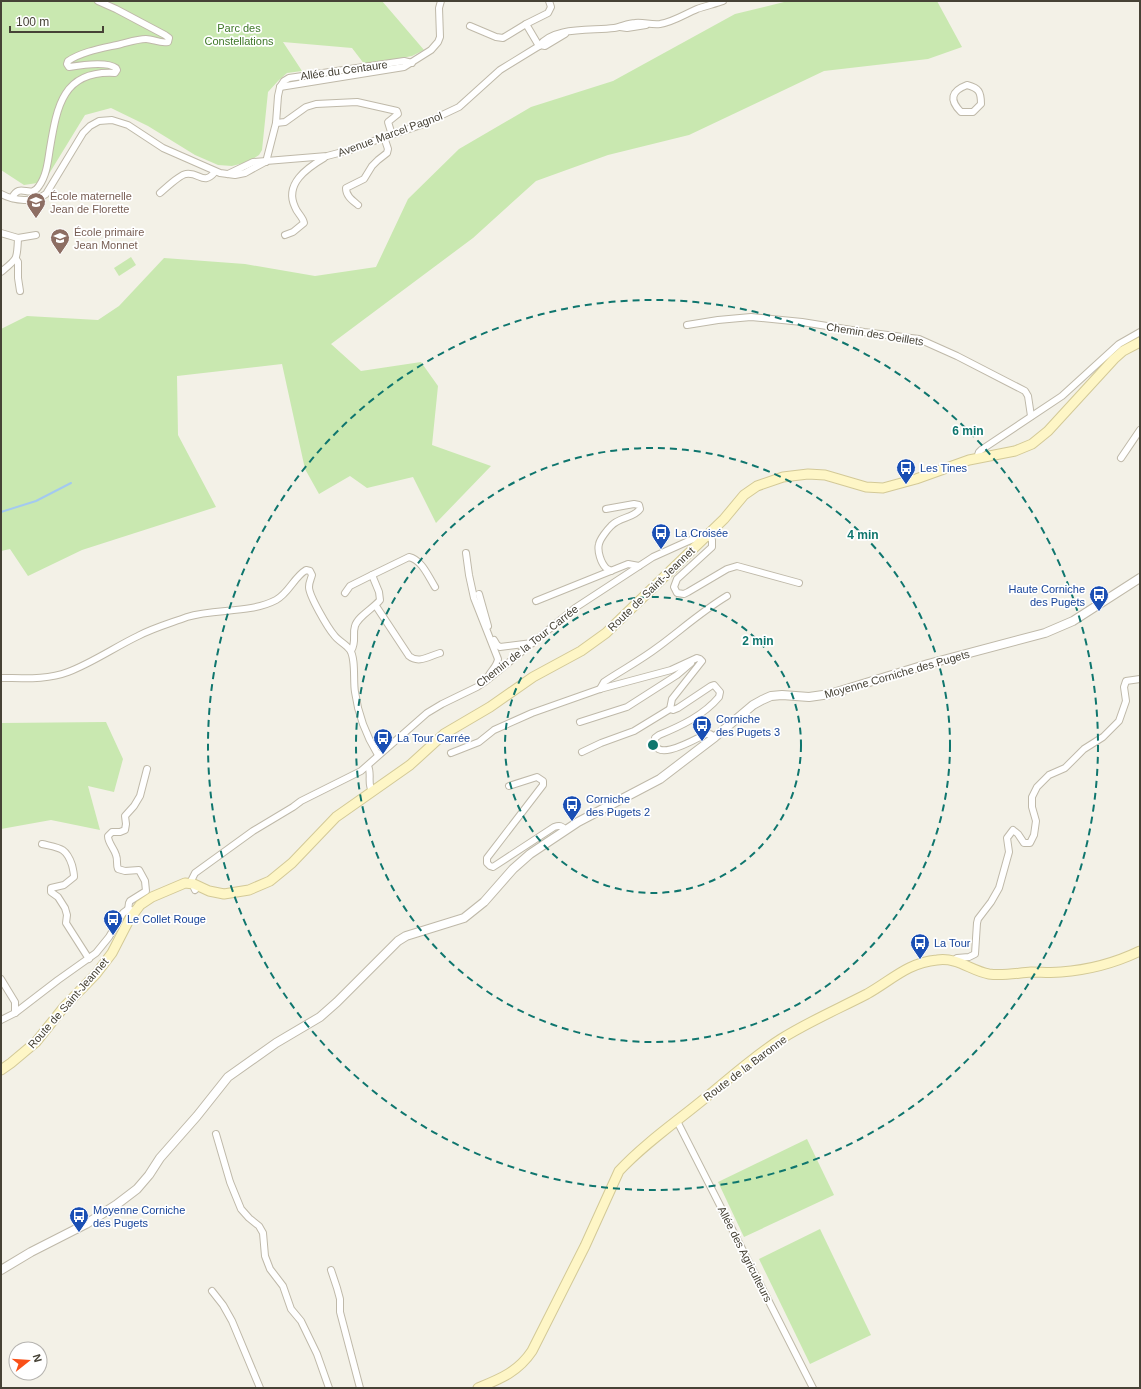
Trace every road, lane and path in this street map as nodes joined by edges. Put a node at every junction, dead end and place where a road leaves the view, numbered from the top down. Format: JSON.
{"nodes":[{"id":1,"x":98,"y":1,"type":"edge"},
{"id":2,"x":550,"y":1,"type":"edge"},
{"id":3,"x":723,"y":1,"type":"edge"},
{"id":4,"x":440,"y":2,"type":"edge"},
{"id":5,"x":526,"y":24,"type":"junction"},
{"id":6,"x":470,"y":26,"type":"dead end"},
{"id":7,"x":539,"y":46,"type":"junction"},
{"id":8,"x":972,"y":112,"type":"joint"},
{"id":9,"x":276,"y":123,"type":"junction"},
{"id":10,"x":392,"y":134,"type":"junction"},
{"id":11,"x":384,"y":137,"type":"junction"},
{"id":12,"x":327,"y":156,"type":"junction"},
{"id":13,"x":301,"y":159,"type":"junction"},
{"id":14,"x":266,"y":162,"type":"junction"},
{"id":15,"x":308,"y":170,"type":"junction"},
{"id":16,"x":215,"y":172,"type":"junction"},
{"id":17,"x":160,"y":193,"type":"dead end"},
{"id":18,"x":5,"y":198,"type":"edge"},
{"id":19,"x":358,"y":205,"type":"dead end"},
{"id":20,"x":1,"y":233,"type":"edge"},
{"id":21,"x":36,"y":235,"type":"dead end"},
{"id":22,"x":284,"y":235,"type":"dead end"},
{"id":23,"x":18,"y":238,"type":"junction"},
{"id":24,"x":16,"y":259,"type":"junction"},
{"id":25,"x":1,"y":272,"type":"edge"},
{"id":26,"x":20,"y":291,"type":"dead end"},
{"id":27,"x":688,"y":325,"type":"dead end"},
{"id":28,"x":1140,"y":332,"type":"edge"},
{"id":29,"x":1140,"y":342,"type":"edge"},
{"id":30,"x":1031,"y":416,"type":"junction"},
{"id":31,"x":1140,"y":430,"type":"edge"},
{"id":32,"x":977,"y":458,"type":"junction"},
{"id":33,"x":1121,"y":458,"type":"dead end"},
{"id":34,"x":606,"y":509,"type":"dead end"},
{"id":35,"x":705,"y":537,"type":"junction"},
{"id":36,"x":466,"y":553,"type":"dead end"},
{"id":37,"x":639,"y":566,"type":"junction"},
{"id":38,"x":612,"y":570,"type":"junction"},
{"id":39,"x":372,"y":575,"type":"junction"},
{"id":40,"x":1140,"y":578,"type":"edge"},
{"id":41,"x":799,"y":583,"type":"dead end"},
{"id":42,"x":435,"y":587,"type":"dead end"},
{"id":43,"x":346,"y":593,"type":"dead end"},
{"id":44,"x":479,"y":594,"type":"dead end"},
{"id":45,"x":727,"y":596,"type":"dead end"},
{"id":46,"x":536,"y":601,"type":"dead end"},
{"id":47,"x":376,"y":606,"type":"junction"},
{"id":48,"x":532,"y":644,"type":"junction"},
{"id":49,"x":350,"y":651,"type":"junction"},
{"id":50,"x":440,"y":653,"type":"dead end"},
{"id":51,"x":693,"y":660,"type":"junction"},
{"id":52,"x":1,"y":678,"type":"edge"},
{"id":53,"x":1140,"y":679,"type":"edge"},
{"id":54,"x":486,"y":680,"type":"junction"},
{"id":55,"x":600,"y":690,"type":"junction"},
{"id":56,"x":670,"y":709,"type":"junction"},
{"id":57,"x":580,"y":722,"type":"dead end"},
{"id":58,"x":715,"y":737,"type":"junction"},
{"id":59,"x":582,"y":752,"type":"dead end"},
{"id":60,"x":451,"y":753,"type":"dead end"},
{"id":61,"x":378,"y":755,"type":"junction"},
{"id":62,"x":368,"y":766,"type":"junction"},
{"id":63,"x":147,"y":769,"type":"dead end"},
{"id":64,"x":509,"y":786,"type":"dead end"},
{"id":65,"x":372,"y":791,"type":"junction"},
{"id":66,"x":566,"y":830,"type":"junction"},
{"id":67,"x":42,"y":844,"type":"dead end"},
{"id":68,"x":193,"y":886,"type":"junction"},
{"id":69,"x":131,"y":911,"type":"junction"},
{"id":70,"x":1140,"y":951,"type":"edge"},
{"id":71,"x":89,"y":959,"type":"junction"},
{"id":72,"x":953,"y":961,"type":"junction"},
{"id":73,"x":1,"y":979,"type":"edge"},
{"id":74,"x":15,"y":1013,"type":"junction"},
{"id":75,"x":1,"y":1020,"type":"edge"},
{"id":76,"x":1,"y":1070,"type":"edge"},
{"id":77,"x":677,"y":1121,"type":"junction"},
{"id":78,"x":216,"y":1134,"type":"dead end"},
{"id":79,"x":1,"y":1270,"type":"edge"},
{"id":80,"x":331,"y":1270,"type":"dead end"},
{"id":81,"x":212,"y":1291,"type":"dead end"},
{"id":82,"x":260,"y":1388,"type":"edge"},
{"id":83,"x":329,"y":1388,"type":"edge"},
{"id":84,"x":360,"y":1388,"type":"edge"},
{"id":85,"x":478,"y":1388,"type":"edge"},
{"id":86,"x":813,"y":1388,"type":"edge"}],
"edges":[{"from":1,"to":18,"type":"street"},
{"from":2,"to":5,"type":"street"},
{"from":3,"to":7,"type":"street","name":"Avenue Marcel Pagnol"},
{"from":4,"to":9,"type":"street","name":"Allée du Centaure"},
{"from":5,"to":6,"type":"street"},
{"from":5,"to":7,"type":"street"},
{"from":7,"to":10,"type":"street","name":"Avenue Marcel Pagnol"},
{"from":8,"to":8,"type":"street"},
{"from":9,"to":10,"type":"street"},
{"from":9,"to":14,"type":"street","name":"Allée du Centaure"},
{"from":10,"to":11,"type":"street","name":"Avenue Marcel Pagnol"},
{"from":11,"to":12,"type":"street","name":"Avenue Marcel Pagnol"},
{"from":11,"to":19,"type":"street"},
{"from":12,"to":13,"type":"street","name":"Avenue Marcel Pagnol"},
{"from":12,"to":15,"type":"street"},
{"from":13,"to":14,"type":"street","name":"Avenue Marcel Pagnol"},
{"from":13,"to":15,"type":"street"},
{"from":14,"to":16,"type":"street","name":"Avenue Marcel Pagnol"},
{"from":15,"to":22,"type":"street"},
{"from":16,"to":17,"type":"street"},
{"from":16,"to":18,"type":"street","name":"Avenue Marcel Pagnol"},
{"from":20,"to":23,"type":"street"},
{"from":21,"to":23,"type":"street"},
{"from":23,"to":24,"type":"street"},
{"from":24,"to":25,"type":"street"},
{"from":24,"to":26,"type":"street"},
{"from":27,"to":30,"type":"street","name":"Chemin des Oeillets"},
{"from":28,"to":30,"type":"street"},
{"from":29,"to":32,"type":"main road","name":"Route de Saint-Jeannet"},
{"from":30,"to":32,"type":"street"},
{"from":31,"to":33,"type":"street"},
{"from":32,"to":35,"type":"main road","name":"Route de Saint-Jeannet"},
{"from":34,"to":38,"type":"street"},
{"from":35,"to":37,"type":"street","name":"Chemin de la Tour Carrée"},
{"from":35,"to":41,"type":"street"},
{"from":35,"to":65,"type":"main road","name":"Route de Saint-Jeannet"},
{"from":36,"to":54,"type":"street"},
{"from":37,"to":38,"type":"street"},
{"from":37,"to":48,"type":"street","name":"Chemin de la Tour Carrée"},
{"from":38,"to":46,"type":"street"},
{"from":39,"to":42,"type":"street"},
{"from":39,"to":43,"type":"street"},
{"from":39,"to":47,"type":"street"},
{"from":40,"to":58,"type":"street","name":"Moyenne Corniche des Pugets"},
{"from":44,"to":48,"type":"street"},
{"from":45,"to":55,"type":"street"},
{"from":47,"to":49,"type":"street"},
{"from":47,"to":50,"type":"street"},
{"from":48,"to":54,"type":"street","name":"Chemin de la Tour Carrée"},
{"from":49,"to":52,"type":"street"},
{"from":49,"to":61,"type":"street"},
{"from":51,"to":55,"type":"street"},
{"from":51,"to":56,"type":"street"},
{"from":51,"to":57,"type":"street"},
{"from":53,"to":72,"type":"street"},
{"from":54,"to":61,"type":"street","name":"Chemin de la Tour Carrée"},
{"from":55,"to":60,"type":"street"},
{"from":56,"to":58,"type":"street"},
{"from":56,"to":59,"type":"street"},
{"from":58,"to":66,"type":"street","name":"Moyenne Corniche des Pugets"},
{"from":61,"to":62,"type":"street","name":"Chemin de la Tour Carrée"},
{"from":62,"to":65,"type":"street"},
{"from":62,"to":68,"type":"street","name":"Chemin de la Tour Carrée"},
{"from":63,"to":69,"type":"street"},
{"from":64,"to":66,"type":"street"},
{"from":65,"to":68,"type":"main road","name":"Route de Saint-Jeannet"},
{"from":66,"to":79,"type":"street","name":"Moyenne Corniche des Pugets"},
{"from":67,"to":71,"type":"street"},
{"from":68,"to":69,"type":"main road","name":"Route de Saint-Jeannet"},
{"from":69,"to":71,"type":"street"},
{"from":69,"to":76,"type":"main road","name":"Route de Saint-Jeannet"},
{"from":70,"to":72,"type":"main road","name":"Route de la Baronne"},
{"from":71,"to":74,"type":"street"},
{"from":72,"to":77,"type":"main road","name":"Route de la Baronne"},
{"from":73,"to":74,"type":"street"},
{"from":74,"to":75,"type":"street"},
{"from":77,"to":85,"type":"main road","name":"Route de la Baronne"},
{"from":77,"to":86,"type":"street","name":"Allée des Agriculteurs"},
{"from":78,"to":83,"type":"street"},
{"from":80,"to":84,"type":"street"},
{"from":81,"to":82,"type":"street"}]}
